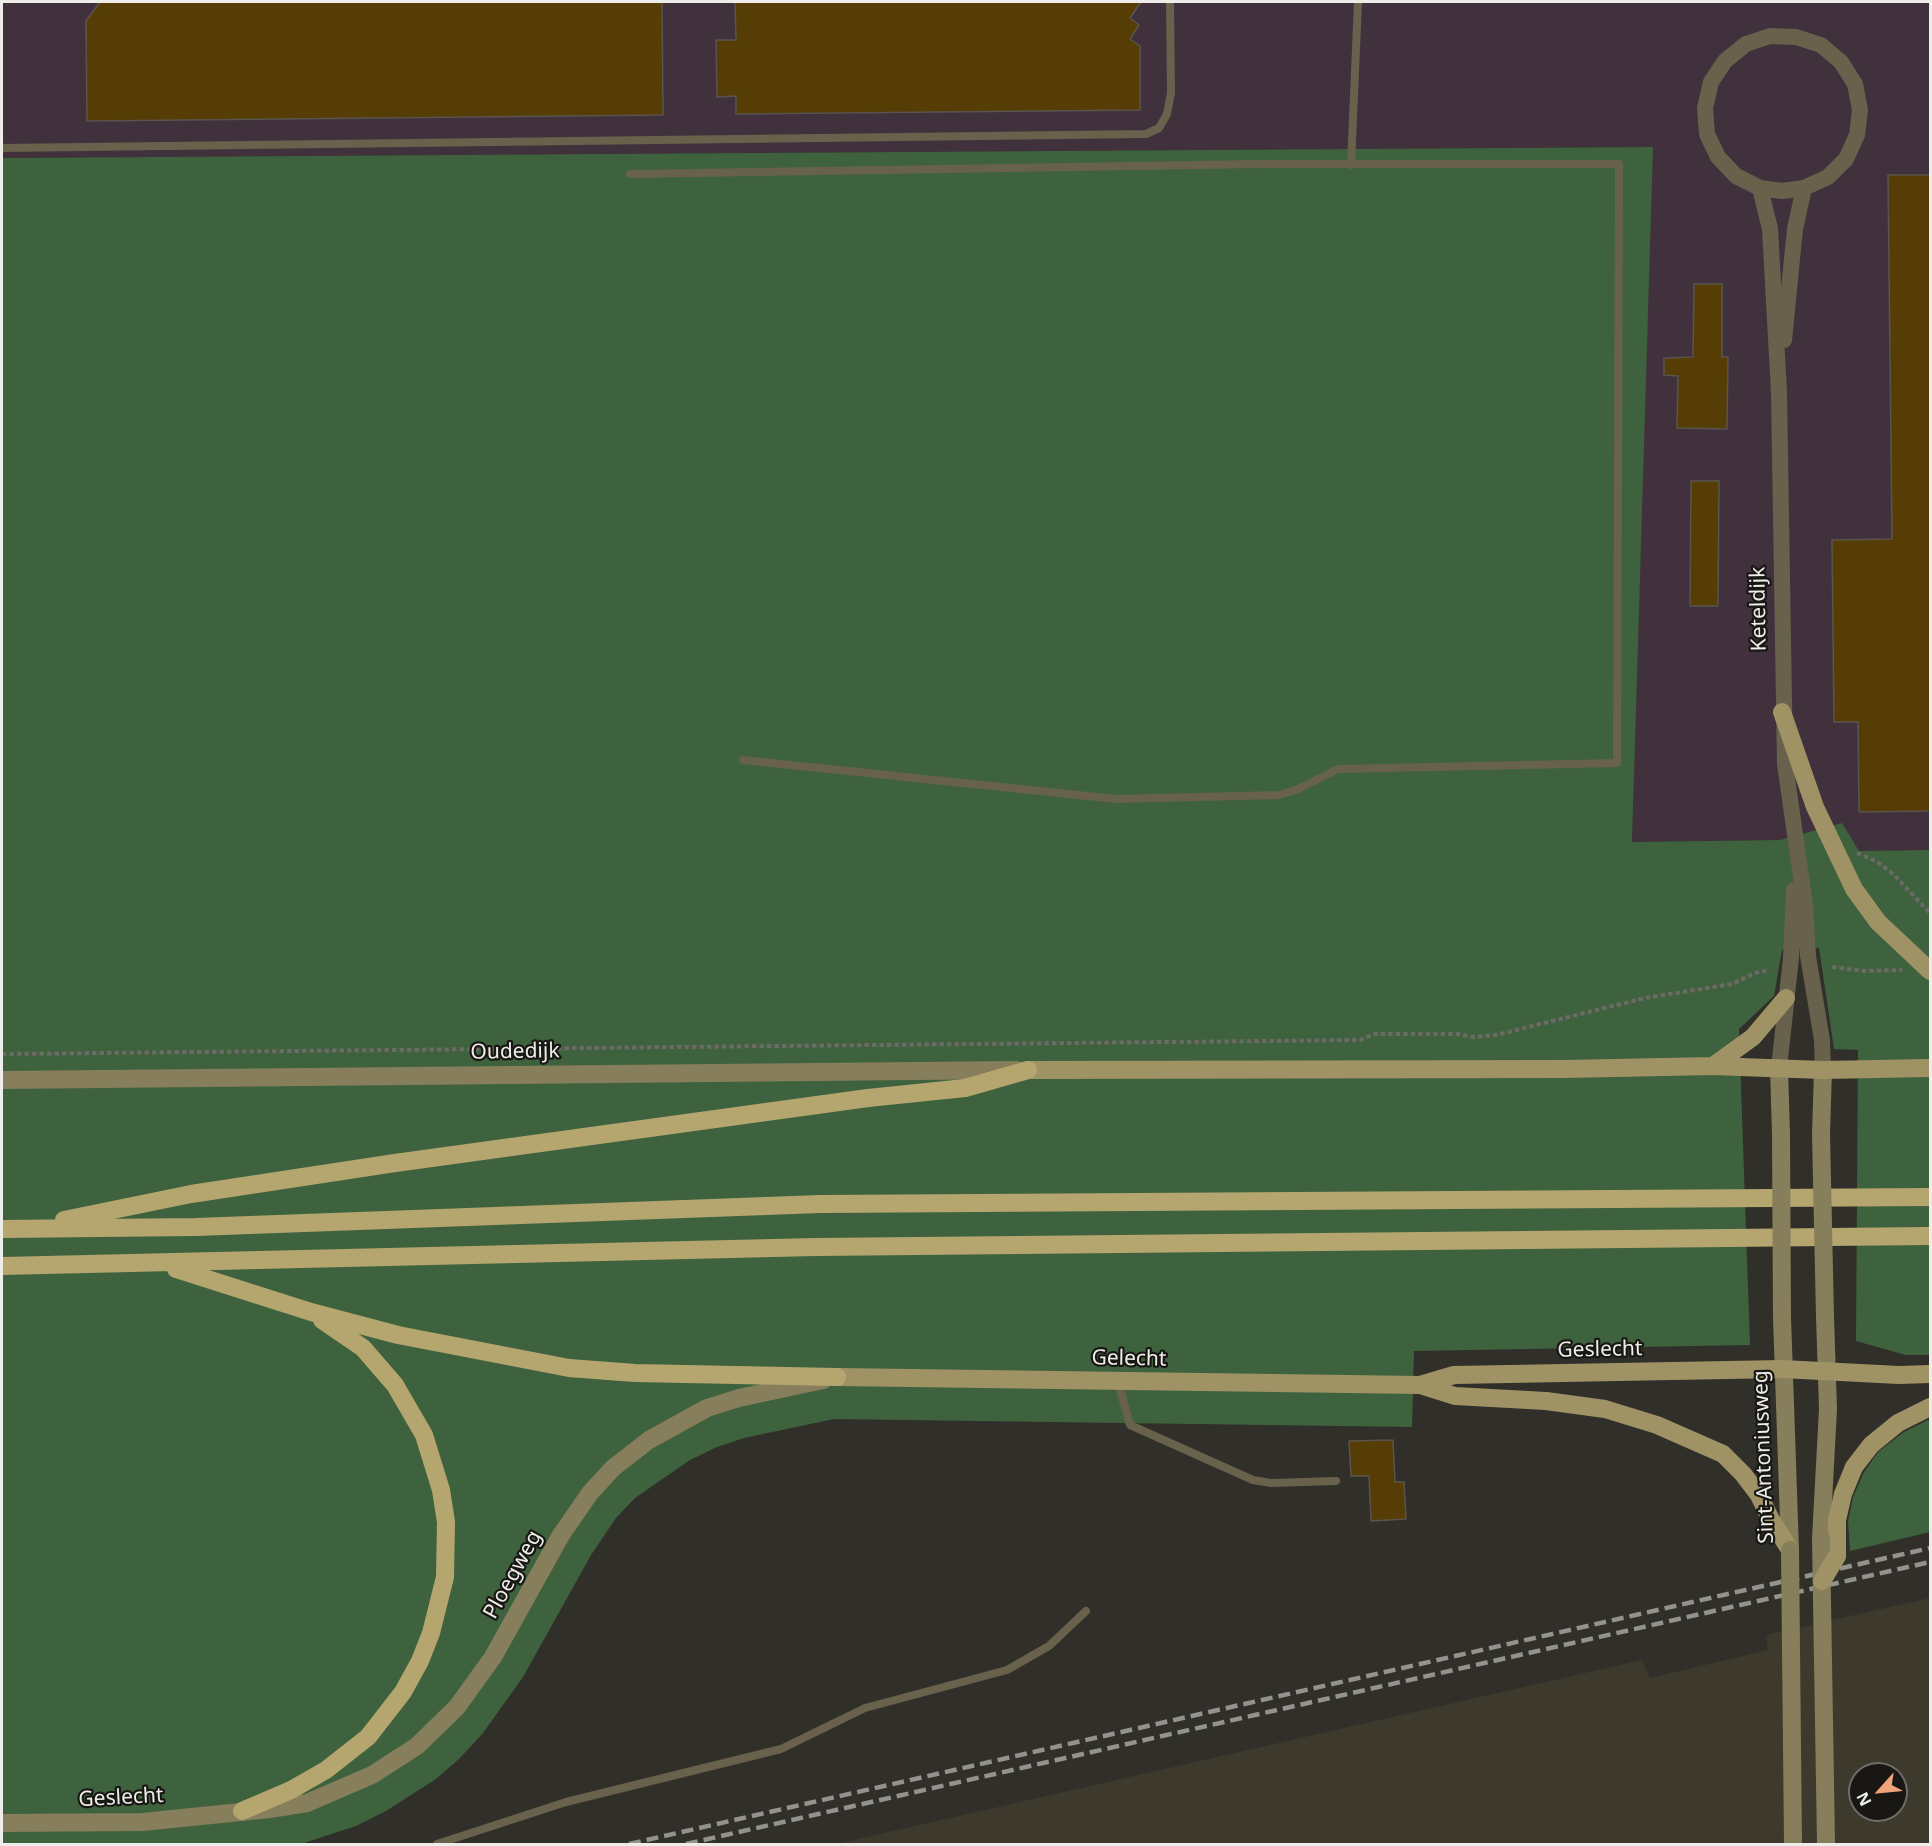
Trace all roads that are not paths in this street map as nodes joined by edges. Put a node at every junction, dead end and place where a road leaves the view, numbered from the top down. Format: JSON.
{"nodes":[{"id":1,"x":1170,"y":2,"type":"edge"},
{"id":2,"x":1358,"y":2,"type":"edge"},
{"id":3,"x":2,"y":148,"type":"edge"},
{"id":4,"x":1351,"y":165,"type":"junction"},
{"id":5,"x":630,"y":174,"type":"dead end"},
{"id":6,"x":1760,"y":188,"type":"junction"},
{"id":7,"x":1804,"y":188,"type":"junction"},
{"id":8,"x":1779,"y":392,"type":"junction"},
{"id":9,"x":1782,"y":712,"type":"junction"},
{"id":10,"x":743,"y":760,"type":"dead end"},
{"id":11,"x":1793,"y":826,"type":"junction"},
{"id":12,"x":1930,"y":971,"type":"edge"},
{"id":13,"x":1786,"y":998,"type":"junction"},
{"id":14,"x":1713,"y":1066,"type":"junction"},
{"id":15,"x":1779,"y":1068,"type":"junction"},
{"id":16,"x":1930,"y":1068,"type":"edge"},
{"id":17,"x":1028,"y":1070,"type":"junction"},
{"id":18,"x":1823,"y":1070,"type":"junction"},
{"id":19,"x":2,"y":1080,"type":"edge"},
{"id":20,"x":1930,"y":1197,"type":"edge"},
{"id":21,"x":2,"y":1228,"type":"edge"},
{"id":22,"x":24,"y":1228,"type":"junction"},
{"id":23,"x":1930,"y":1236,"type":"edge"},
{"id":24,"x":160,"y":1264,"type":"junction"},
{"id":25,"x":2,"y":1266,"type":"edge"},
{"id":26,"x":311,"y":1312,"type":"junction"},
{"id":27,"x":1782,"y":1369,"type":"junction"},
{"id":28,"x":1827,"y":1370,"type":"junction"},
{"id":29,"x":1930,"y":1374,"type":"edge"},
{"id":30,"x":837,"y":1377,"type":"junction"},
{"id":31,"x":1118,"y":1382,"type":"junction"},
{"id":32,"x":1420,"y":1385,"type":"junction"},
{"id":33,"x":1930,"y":1407,"type":"edge"},
{"id":34,"x":1336,"y":1481,"type":"dead end"},
{"id":35,"x":1829,"y":1538,"type":"junction"},
{"id":36,"x":1790,"y":1550,"type":"junction"},
{"id":37,"x":1822,"y":1581,"type":"joint"},
{"id":38,"x":1086,"y":1611,"type":"dead end"},
{"id":39,"x":242,"y":1811,"type":"junction"},
{"id":40,"x":2,"y":1823,"type":"edge"},
{"id":41,"x":437,"y":1845,"type":"edge"},
{"id":42,"x":1793,"y":1845,"type":"edge"},
{"id":43,"x":1826,"y":1845,"type":"edge"}],
"edges":[{"from":1,"to":3,"type":"lane"},
{"from":2,"to":4,"type":"lane"},
{"from":4,"to":5,"type":"lane"},
{"from":4,"to":10,"type":"lane"},
{"from":6,"to":7,"type":"street"},
{"from":6,"to":7,"type":"street"},
{"from":6,"to":8,"type":"street","name":"Keteldijk"},
{"from":7,"to":8,"type":"street","name":"Keteldijk"},
{"from":8,"to":9,"type":"street","name":"Keteldijk"},
{"from":9,"to":11,"type":"street","name":"Keteldijk"},
{"from":9,"to":12,"type":"main road"},
{"from":11,"to":13,"type":"street","name":"Keteldijk"},
{"from":11,"to":18,"type":"street","name":"Keteldijk"},
{"from":13,"to":14,"type":"main road"},
{"from":13,"to":15,"type":"street","name":"Keteldijk"},
{"from":14,"to":15,"type":"main road"},
{"from":14,"to":17,"type":"main road"},
{"from":15,"to":18,"type":"main road"},
{"from":15,"to":27,"type":"street","name":"Sint-Antoniusweg","bridge":true},
{"from":16,"to":18,"type":"main road"},
{"from":17,"to":19,"type":"street","name":"Oudedijk"},
{"from":17,"to":22,"type":"highway"},
{"from":18,"to":28,"type":"street","bridge":true},
{"from":20,"to":22,"type":"highway"},
{"from":21,"to":22,"type":"highway"},
{"from":23,"to":24,"type":"highway"},
{"from":24,"to":25,"type":"highway"},
{"from":24,"to":26,"type":"highway"},
{"from":26,"to":30,"type":"highway"},
{"from":26,"to":39,"type":"highway"},
{"from":27,"to":28,"type":"main road","name":"Geslecht"},
{"from":27,"to":32,"type":"main road","name":"Geslecht"},
{"from":27,"to":36,"type":"street","name":"Sint-Antoniusweg"},
{"from":28,"to":29,"type":"main road","name":"Geslecht"},
{"from":28,"to":35,"type":"street"},
{"from":30,"to":31,"type":"main road","name":"Gelecht"},
{"from":30,"to":39,"type":"street","name":"Ploegweg"},
{"from":31,"to":32,"type":"main road","name":"Gelecht"},
{"from":31,"to":34,"type":"lane"},
{"from":32,"to":36,"type":"main road"},
{"from":33,"to":35,"type":"main road"},
{"from":35,"to":37,"type":"main road","bridge":true},
{"from":36,"to":42,"type":"street","name":"Sint-Antoniusweg","bridge":true},
{"from":37,"to":43,"type":"street","bridge":true},
{"from":38,"to":41,"type":"lane"},
{"from":39,"to":40,"type":"street","name":"Geslecht"}]}
